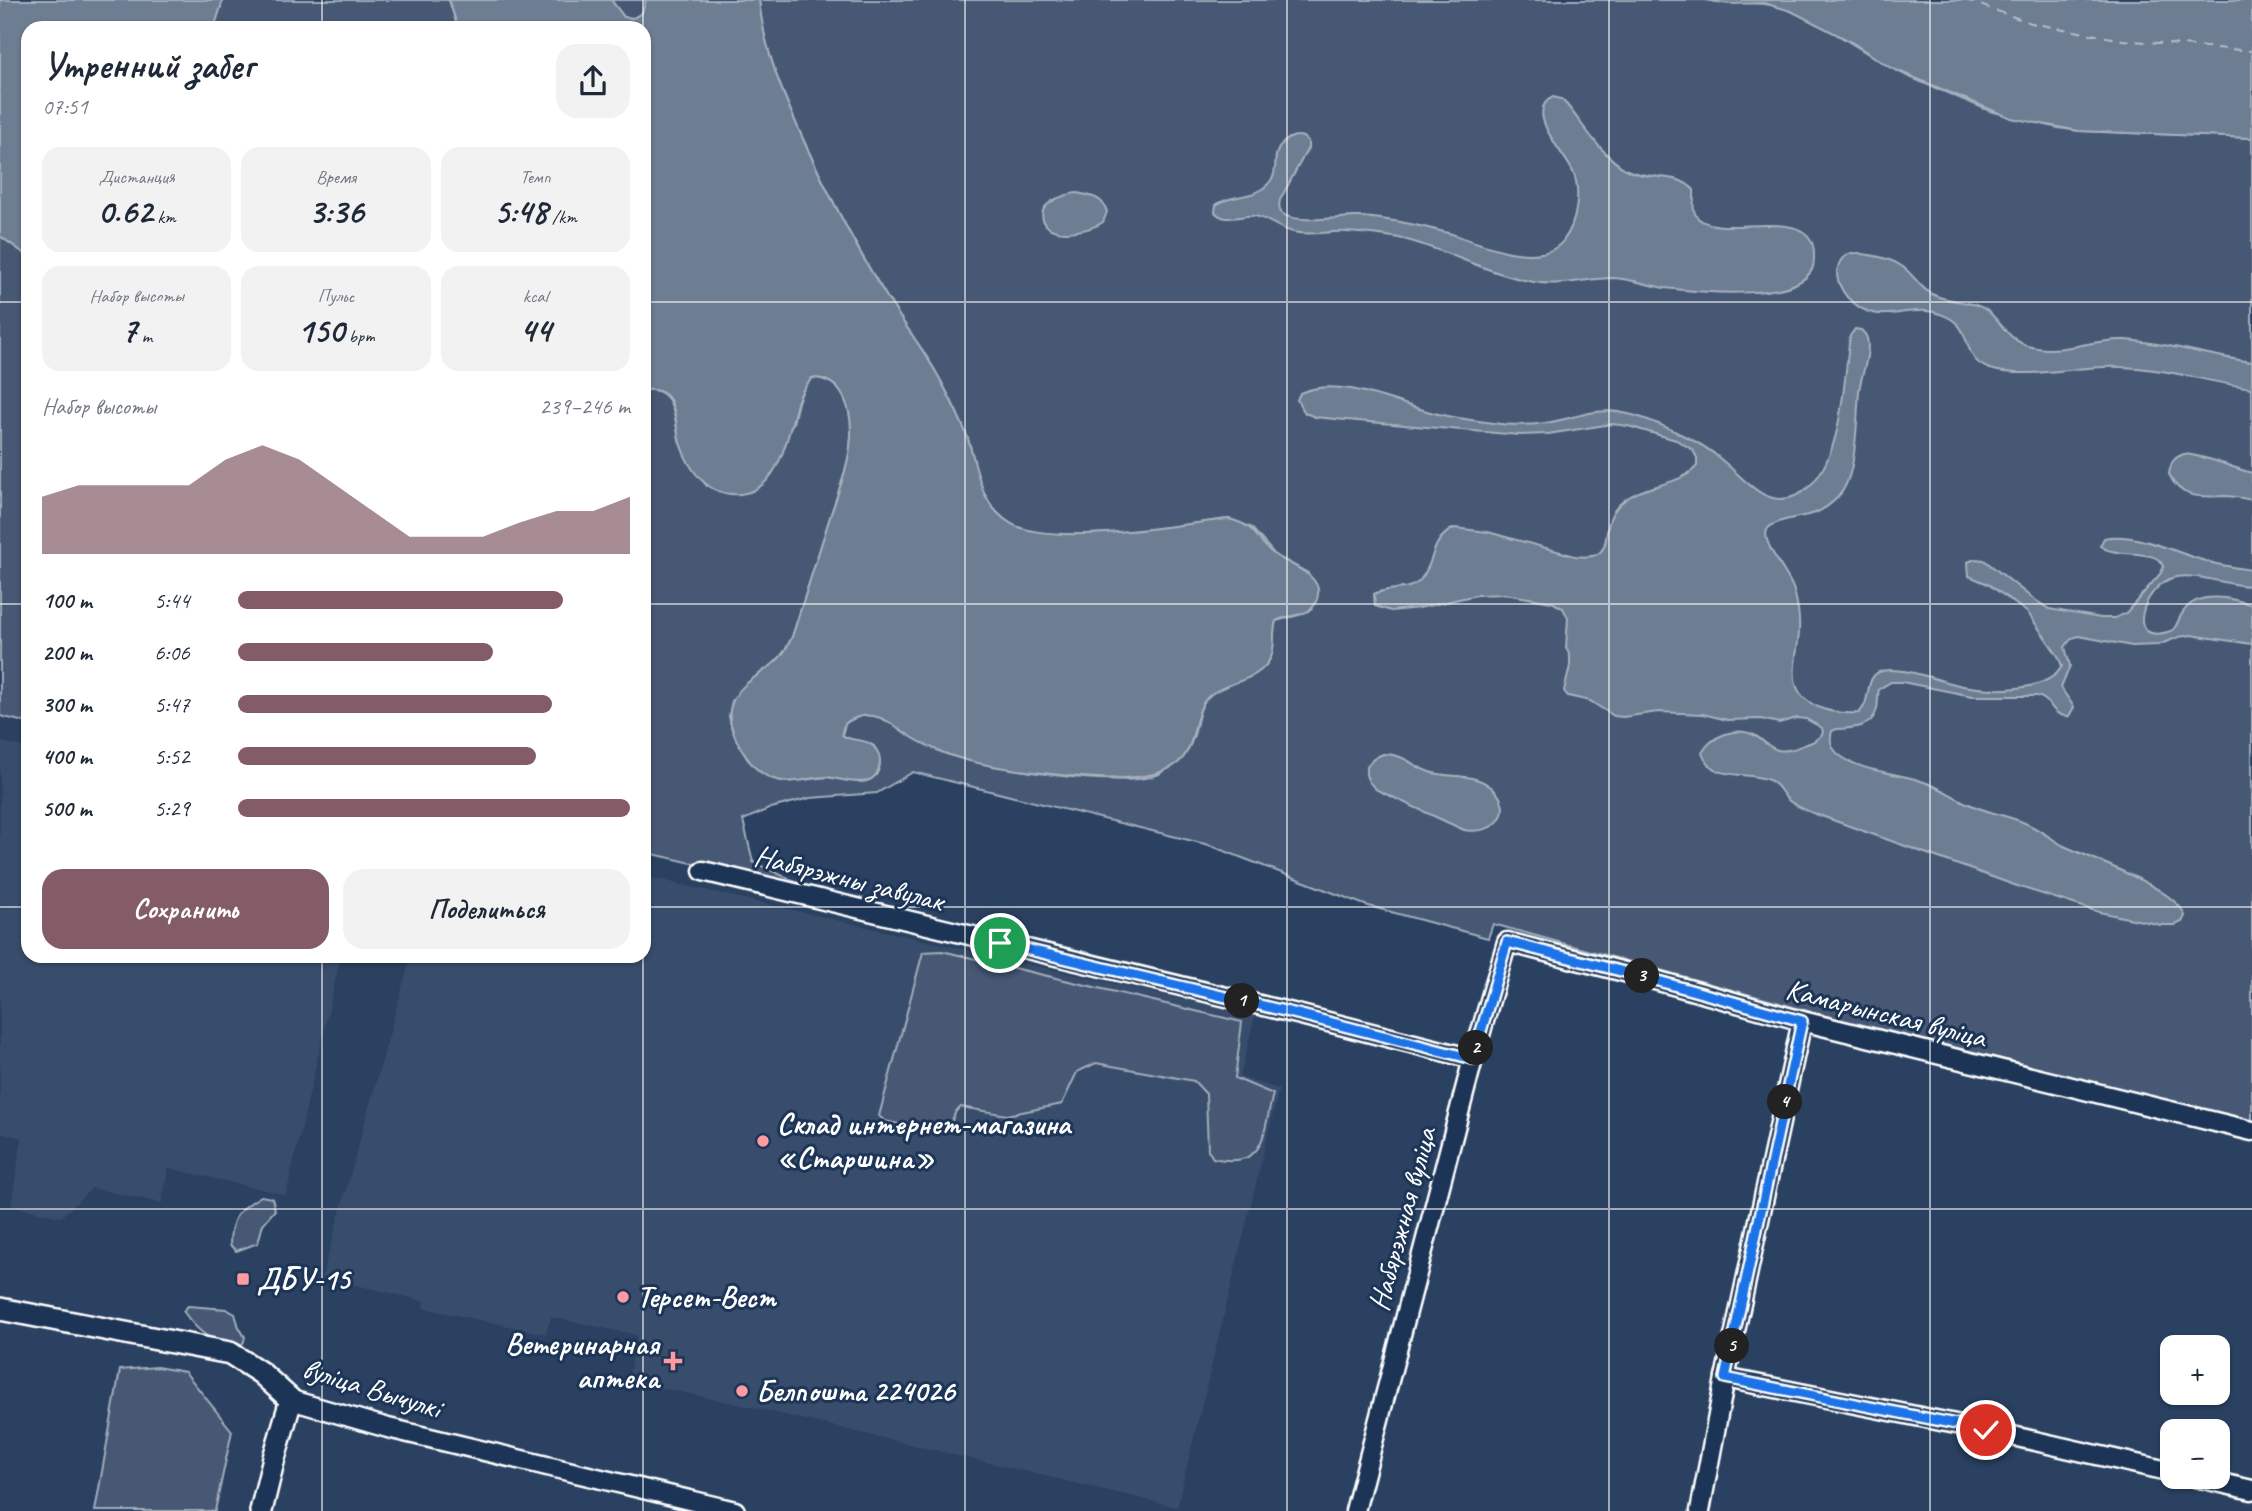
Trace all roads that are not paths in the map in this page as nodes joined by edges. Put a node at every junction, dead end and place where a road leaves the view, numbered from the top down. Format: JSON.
{"nodes":[{"id":1,"x":703,"y":871,"type":"dead end"},
{"id":2,"x":1507,"y":942,"type":"joint"},
{"id":3,"x":1802,"y":1021,"type":"junction"},
{"id":4,"x":1473,"y":1059,"type":"junction"},
{"id":5,"x":2252,"y":1132,"type":"edge"},
{"id":6,"x":0,"y":1309,"type":"edge"},
{"id":7,"x":1725,"y":1378,"type":"junction"},
{"id":8,"x":291,"y":1400,"type":"junction"},
{"id":9,"x":2160,"y":1469,"type":"edge"},
{"id":10,"x":2230,"y":1485,"type":"edge"},
{"id":11,"x":2252,"y":1490,"type":"edge"},
{"id":12,"x":261,"y":1511,"type":"edge"},
{"id":13,"x":735,"y":1511,"type":"edge"},
{"id":14,"x":1355,"y":1511,"type":"edge"},
{"id":15,"x":1700,"y":1511,"type":"edge"}],
"edges":[{"from":1,"to":4,"type":"street","name":"Набярэжны завулак"},
{"from":2,"to":3,"type":"street","name":"Камарынская вуліца"},
{"from":2,"to":4,"type":"street","name":"Набярэжная вуліца"},
{"from":3,"to":5,"type":"street","name":"Камарынская вуліца"},
{"from":3,"to":7,"type":"street"},
{"from":4,"to":14,"type":"street","name":"Набярэжная вуліца"},
{"from":6,"to":8,"type":"street","name":"вуліца Вычулкі"},
{"from":7,"to":9,"type":"street"},
{"from":7,"to":15,"type":"street"},
{"from":8,"to":12,"type":"street"},
{"from":8,"to":13,"type":"street","name":"вуліца Вычулкі"},
{"from":10,"to":11,"type":"street"}]}
